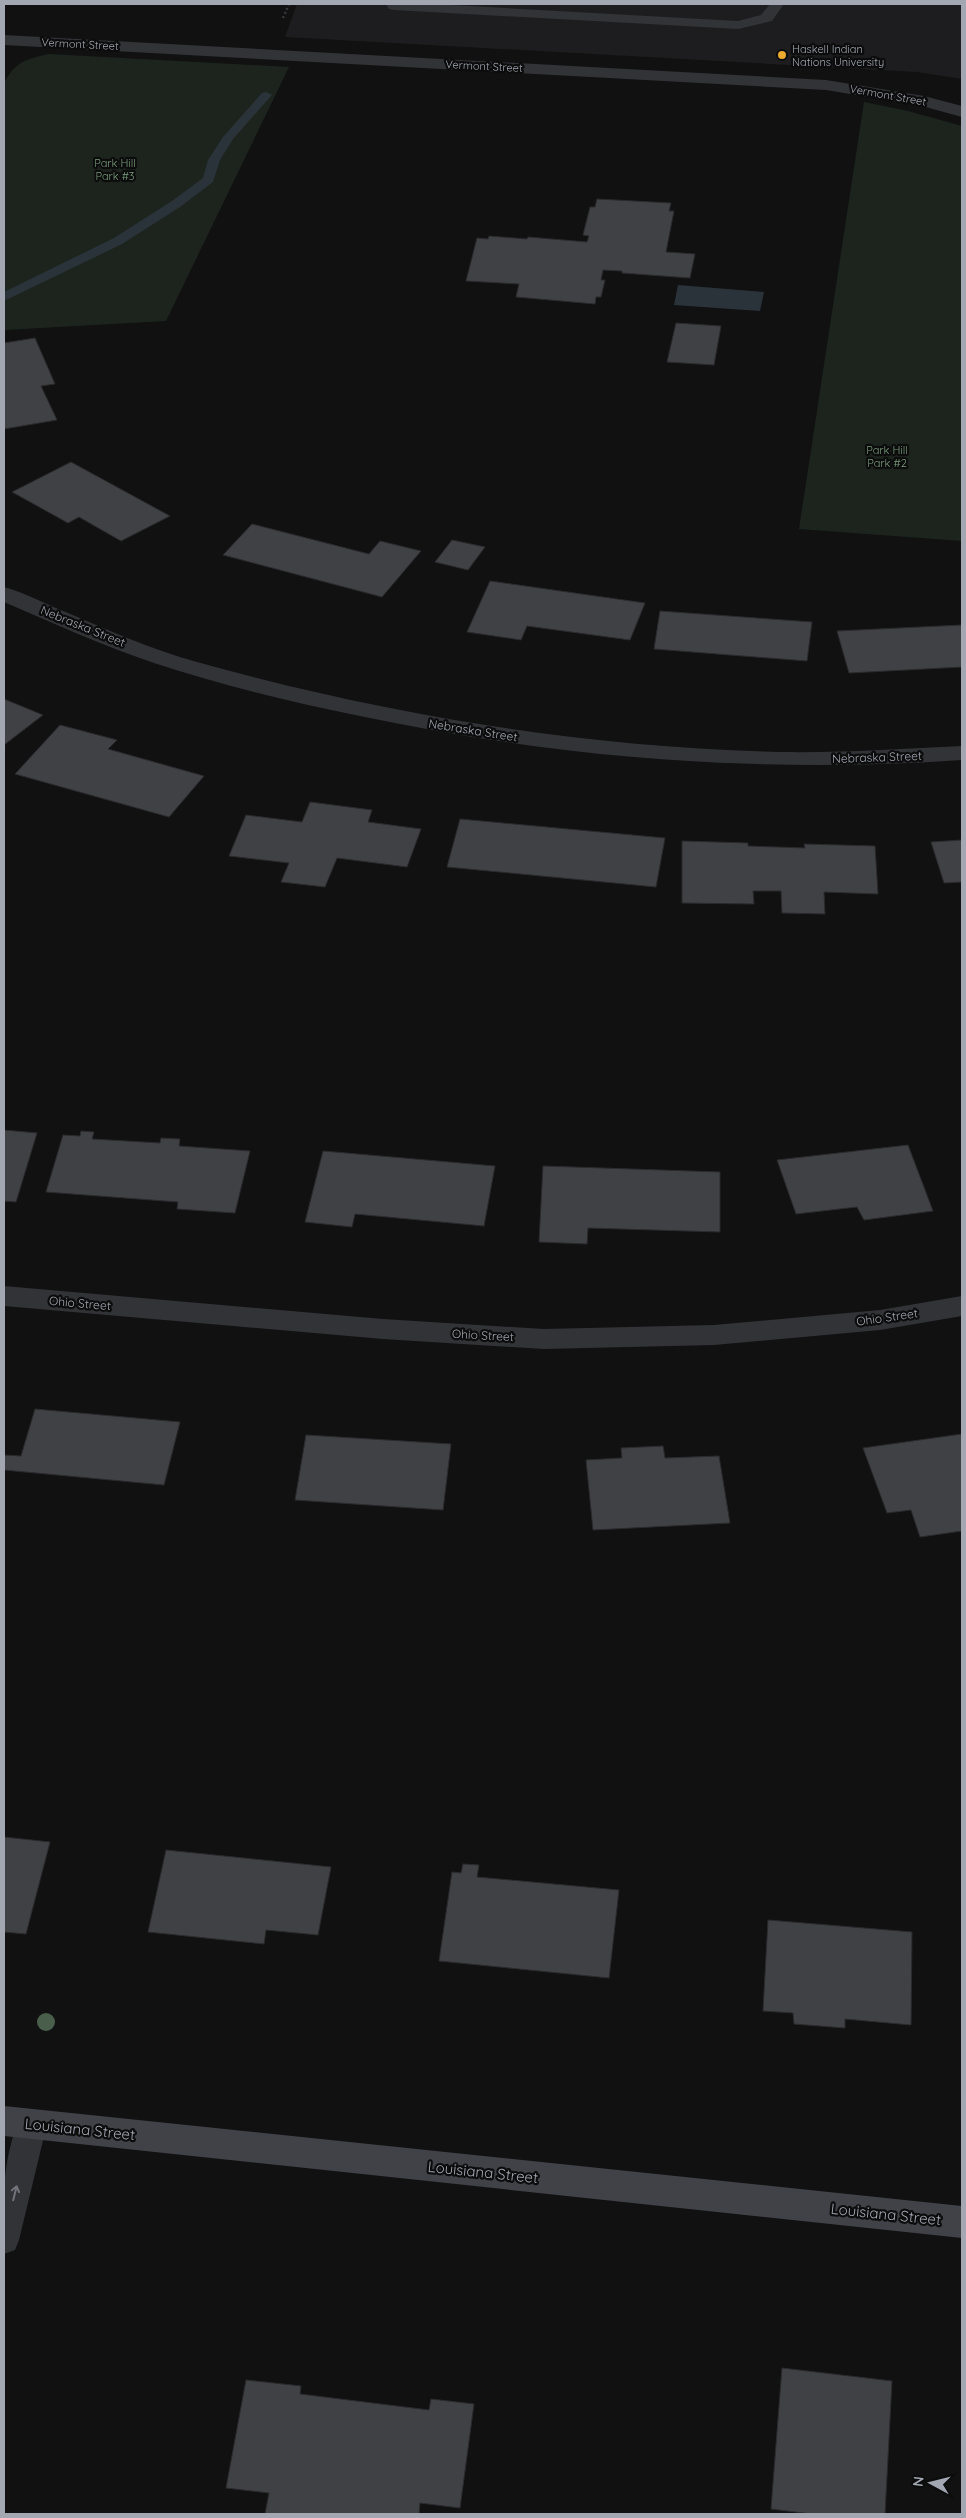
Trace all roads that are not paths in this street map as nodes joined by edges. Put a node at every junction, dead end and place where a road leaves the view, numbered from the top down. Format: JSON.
{"nodes":[{"id":1,"x":777,"y":4,"type":"edge"},
{"id":2,"x":394,"y":6,"type":"dead end"},
{"id":3,"x":4,"y":41,"type":"edge"},
{"id":4,"x":962,"y":112,"type":"edge"},
{"id":5,"x":4,"y":594,"type":"edge"},
{"id":6,"x":962,"y":754,"type":"edge"},
{"id":7,"x":4,"y":1296,"type":"edge"},
{"id":8,"x":962,"y":1306,"type":"edge"},
{"id":9,"x":18,"y":2122,"type":"edge"},
{"id":10,"x":962,"y":2222,"type":"edge"},
{"id":11,"x":4,"y":2240,"type":"edge"}],
"edges":[{"from":1,"to":2,"type":"lane"},
{"from":3,"to":4,"type":"street","name":"Vermont Street"},
{"from":5,"to":6,"type":"street","name":"Nebraska Street"},
{"from":7,"to":8,"type":"street","name":"Ohio Street"},
{"from":9,"to":10,"type":"main road","name":"Louisiana Street"},
{"from":11,"to":9,"type":"lane","one_way":true}]}
